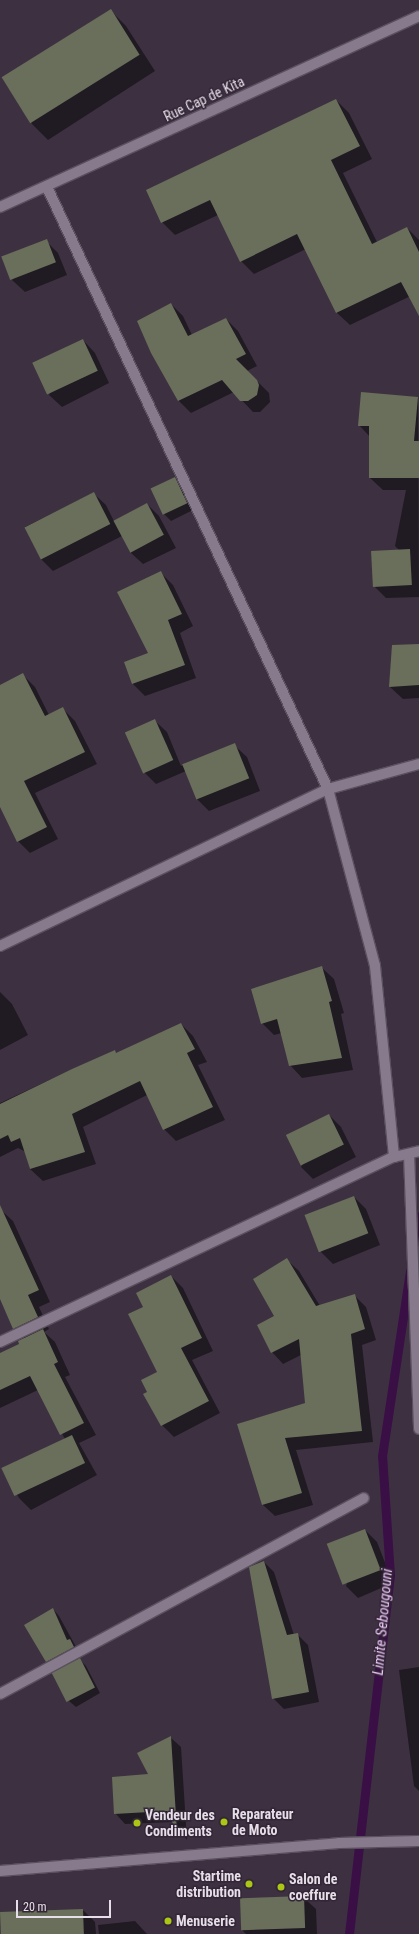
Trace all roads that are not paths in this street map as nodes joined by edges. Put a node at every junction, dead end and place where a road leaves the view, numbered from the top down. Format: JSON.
{"nodes":[{"id":1,"x":419,"y":16,"type":"edge"},
{"id":2,"x":47,"y":187,"type":"junction"},
{"id":3,"x":0,"y":207,"type":"edge"},
{"id":4,"x":419,"y":764,"type":"edge"},
{"id":5,"x":328,"y":789,"type":"junction"},
{"id":6,"x":0,"y":946,"type":"edge"},
{"id":7,"x":414,"y":1152,"type":"edge"},
{"id":8,"x":394,"y":1157,"type":"junction"},
{"id":9,"x":0,"y":1342,"type":"edge"},
{"id":10,"x":419,"y":1429,"type":"edge"},
{"id":11,"x":364,"y":1498,"type":"dead end"},
{"id":12,"x":0,"y":1694,"type":"edge"},
{"id":13,"x":419,"y":1840,"type":"edge"},
{"id":14,"x":0,"y":1871,"type":"edge"}],
"edges":[{"from":1,"to":2,"type":"street","name":"Rue Cap de Kita"},
{"from":2,"to":3,"type":"street","name":"Rue Cap de Kita"},
{"from":2,"to":5,"type":"street"},
{"from":4,"to":5,"type":"street"},
{"from":5,"to":6,"type":"street"},
{"from":5,"to":8,"type":"street"},
{"from":7,"to":8,"type":"street"},
{"from":7,"to":10,"type":"street"},
{"from":8,"to":9,"type":"street"},
{"from":11,"to":12,"type":"street"},
{"from":13,"to":14,"type":"street"}]}
